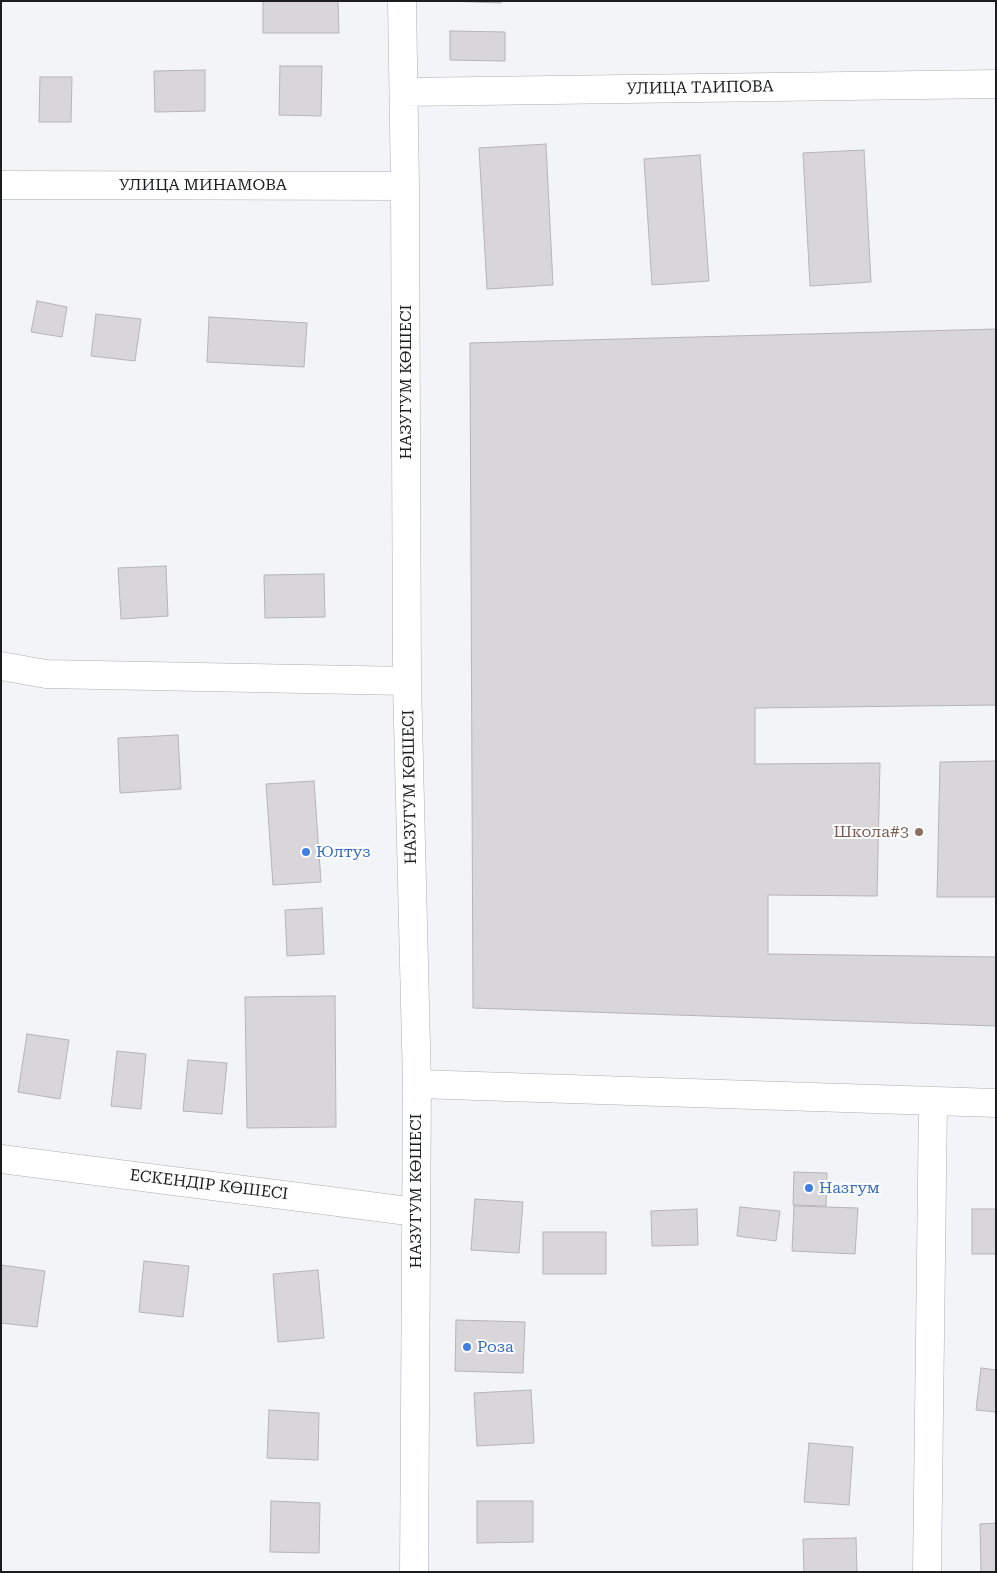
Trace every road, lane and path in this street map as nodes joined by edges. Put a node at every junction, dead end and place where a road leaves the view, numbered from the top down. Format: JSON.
{"nodes":[{"id":1,"x":402,"y":1,"type":"edge"},
{"id":2,"x":996,"y":84,"type":"edge"},
{"id":3,"x":404,"y":92,"type":"junction"},
{"id":4,"x":1,"y":185,"type":"edge"},
{"id":5,"x":405,"y":186,"type":"junction"},
{"id":6,"x":1,"y":666,"type":"edge"},
{"id":7,"x":407,"y":681,"type":"junction"},
{"id":8,"x":417,"y":1084,"type":"junction"},
{"id":9,"x":933,"y":1101,"type":"junction"},
{"id":10,"x":996,"y":1103,"type":"edge"},
{"id":11,"x":1,"y":1159,"type":"edge"},
{"id":12,"x":416,"y":1212,"type":"junction"},
{"id":13,"x":414,"y":1572,"type":"edge"},
{"id":14,"x":927,"y":1572,"type":"edge"}],
"edges":[{"from":1,"to":3,"type":"street","name":"НАЗУГУМ КӨШЕСІ"},
{"from":2,"to":3,"type":"street","name":"УЛИЦА ТАИПОВА"},
{"from":3,"to":5,"type":"street","name":"НАЗУГУМ КӨШЕСІ"},
{"from":4,"to":5,"type":"street","name":"УЛИЦА МИНАМОВА"},
{"from":5,"to":7,"type":"street","name":"НАЗУГУМ КӨШЕСІ"},
{"from":6,"to":7,"type":"street"},
{"from":7,"to":8,"type":"street","name":"НАЗУГУМ КӨШЕСІ"},
{"from":8,"to":9,"type":"street"},
{"from":8,"to":12,"type":"street","name":"НАЗУГУМ КӨШЕСІ"},
{"from":9,"to":10,"type":"street"},
{"from":9,"to":14,"type":"street"},
{"from":11,"to":12,"type":"street","name":"ЕСКЕНДІР КӨШЕСІ"},
{"from":12,"to":13,"type":"street","name":"НАЗУГУМ КӨШЕСІ"}]}
